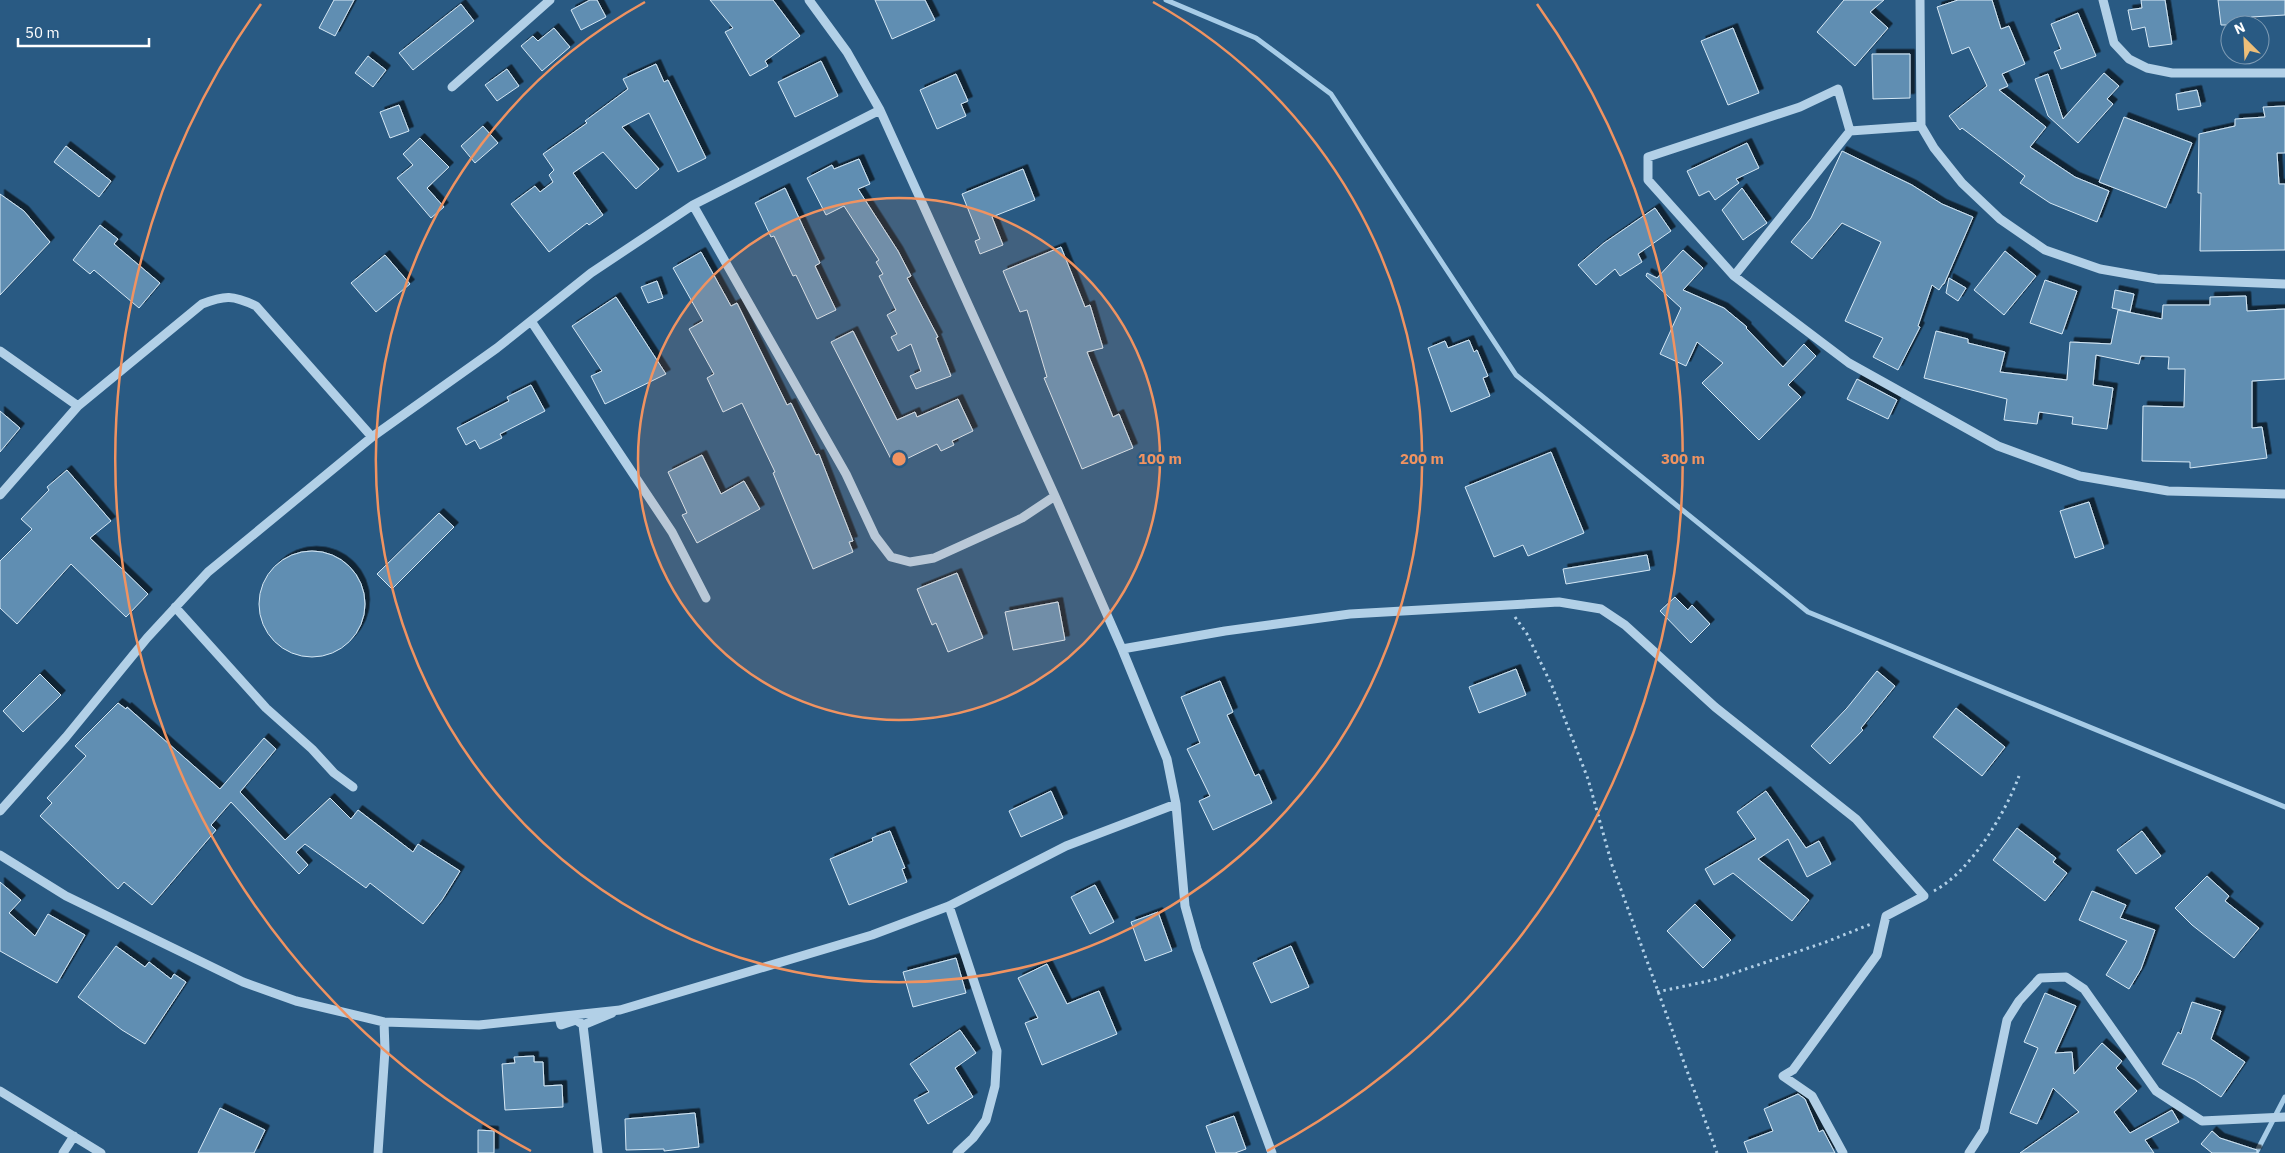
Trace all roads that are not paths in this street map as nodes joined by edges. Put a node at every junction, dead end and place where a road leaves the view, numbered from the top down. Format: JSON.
{"nodes":[{"id":1,"x":550,"y":0,"type":"edge"},
{"id":2,"x":810,"y":0,"type":"edge"},
{"id":3,"x":2104,"y":0,"type":"edge"},
{"id":4,"x":1919,"y":1,"type":"edge"},
{"id":5,"x":2285,"y":73,"type":"edge"},
{"id":6,"x":452,"y":87,"type":"dead end"},
{"id":7,"x":880,"y":110,"type":"junction"},
{"id":8,"x":1921,"y":126,"type":"junction"},
{"id":9,"x":1850,"y":131,"type":"junction"},
{"id":10,"x":693,"y":205,"type":"junction"},
{"id":11,"x":1734,"y":276,"type":"junction"},
{"id":12,"x":2285,"y":284,"type":"edge"},
{"id":13,"x":531,"y":321,"type":"junction"},
{"id":14,"x":0,"y":351,"type":"edge"},
{"id":15,"x":78,"y":406,"type":"junction"},
{"id":16,"x":372,"y":437,"type":"junction"},
{"id":17,"x":2285,"y":494,"type":"edge"},
{"id":18,"x":0,"y":495,"type":"edge"},
{"id":19,"x":1055,"y":496,"type":"junction"},
{"id":20,"x":706,"y":598,"type":"dead end"},
{"id":21,"x":175,"y":607,"type":"junction"},
{"id":22,"x":1122,"y":649,"type":"junction"},
{"id":23,"x":354,"y":787,"type":"dead end"},
{"id":24,"x":1176,"y":804,"type":"junction"},
{"id":25,"x":0,"y":811,"type":"edge"},
{"id":26,"x":0,"y":855,"type":"edge"},
{"id":27,"x":949,"y":906,"type":"junction"},
{"id":28,"x":620,"y":1010,"type":"junction"},
{"id":29,"x":558,"y":1017,"type":"junction"},
{"id":30,"x":384,"y":1022,"type":"junction"},
{"id":31,"x":583,"y":1025,"type":"junction"},
{"id":32,"x":0,"y":1091,"type":"edge"},
{"id":33,"x":2284,"y":1116,"type":"edge"},
{"id":34,"x":74,"y":1136,"type":"junction"},
{"id":35,"x":63,"y":1153,"type":"edge"},
{"id":36,"x":101,"y":1153,"type":"edge"},
{"id":37,"x":378,"y":1153,"type":"edge"},
{"id":38,"x":598,"y":1153,"type":"edge"},
{"id":39,"x":957,"y":1153,"type":"edge"},
{"id":40,"x":1272,"y":1153,"type":"edge"},
{"id":41,"x":1843,"y":1153,"type":"edge"},
{"id":42,"x":1969,"y":1153,"type":"edge"}],
"edges":[{"from":1,"to":6,"type":"street"},
{"from":2,"to":7,"type":"street"},
{"from":3,"to":5,"type":"street"},
{"from":4,"to":8,"type":"street"},
{"from":7,"to":10,"type":"street"},
{"from":7,"to":19,"type":"street"},
{"from":8,"to":9,"type":"street"},
{"from":8,"to":12,"type":"street"},
{"from":9,"to":11,"type":"street"},
{"from":9,"to":11,"type":"street"},
{"from":10,"to":13,"type":"street"},
{"from":10,"to":19,"type":"street"},
{"from":11,"to":17,"type":"street"},
{"from":13,"to":16,"type":"street"},
{"from":13,"to":20,"type":"street"},
{"from":14,"to":15,"type":"street"},
{"from":15,"to":16,"type":"street"},
{"from":15,"to":18,"type":"street"},
{"from":16,"to":21,"type":"street"},
{"from":19,"to":22,"type":"street"},
{"from":21,"to":23,"type":"street"},
{"from":21,"to":25,"type":"street"},
{"from":22,"to":24,"type":"street"},
{"from":22,"to":41,"type":"street"},
{"from":24,"to":27,"type":"street"},
{"from":24,"to":40,"type":"street"},
{"from":26,"to":30,"type":"street"},
{"from":27,"to":28,"type":"street"},
{"from":27,"to":39,"type":"street"},
{"from":28,"to":29,"type":"street"},
{"from":28,"to":31,"type":"street"},
{"from":29,"to":30,"type":"street"},
{"from":29,"to":31,"type":"street"},
{"from":30,"to":37,"type":"street"},
{"from":31,"to":38,"type":"street"},
{"from":32,"to":34,"type":"street"},
{"from":33,"to":42,"type":"street"},
{"from":34,"to":35,"type":"street"},
{"from":34,"to":36,"type":"street"}]}
